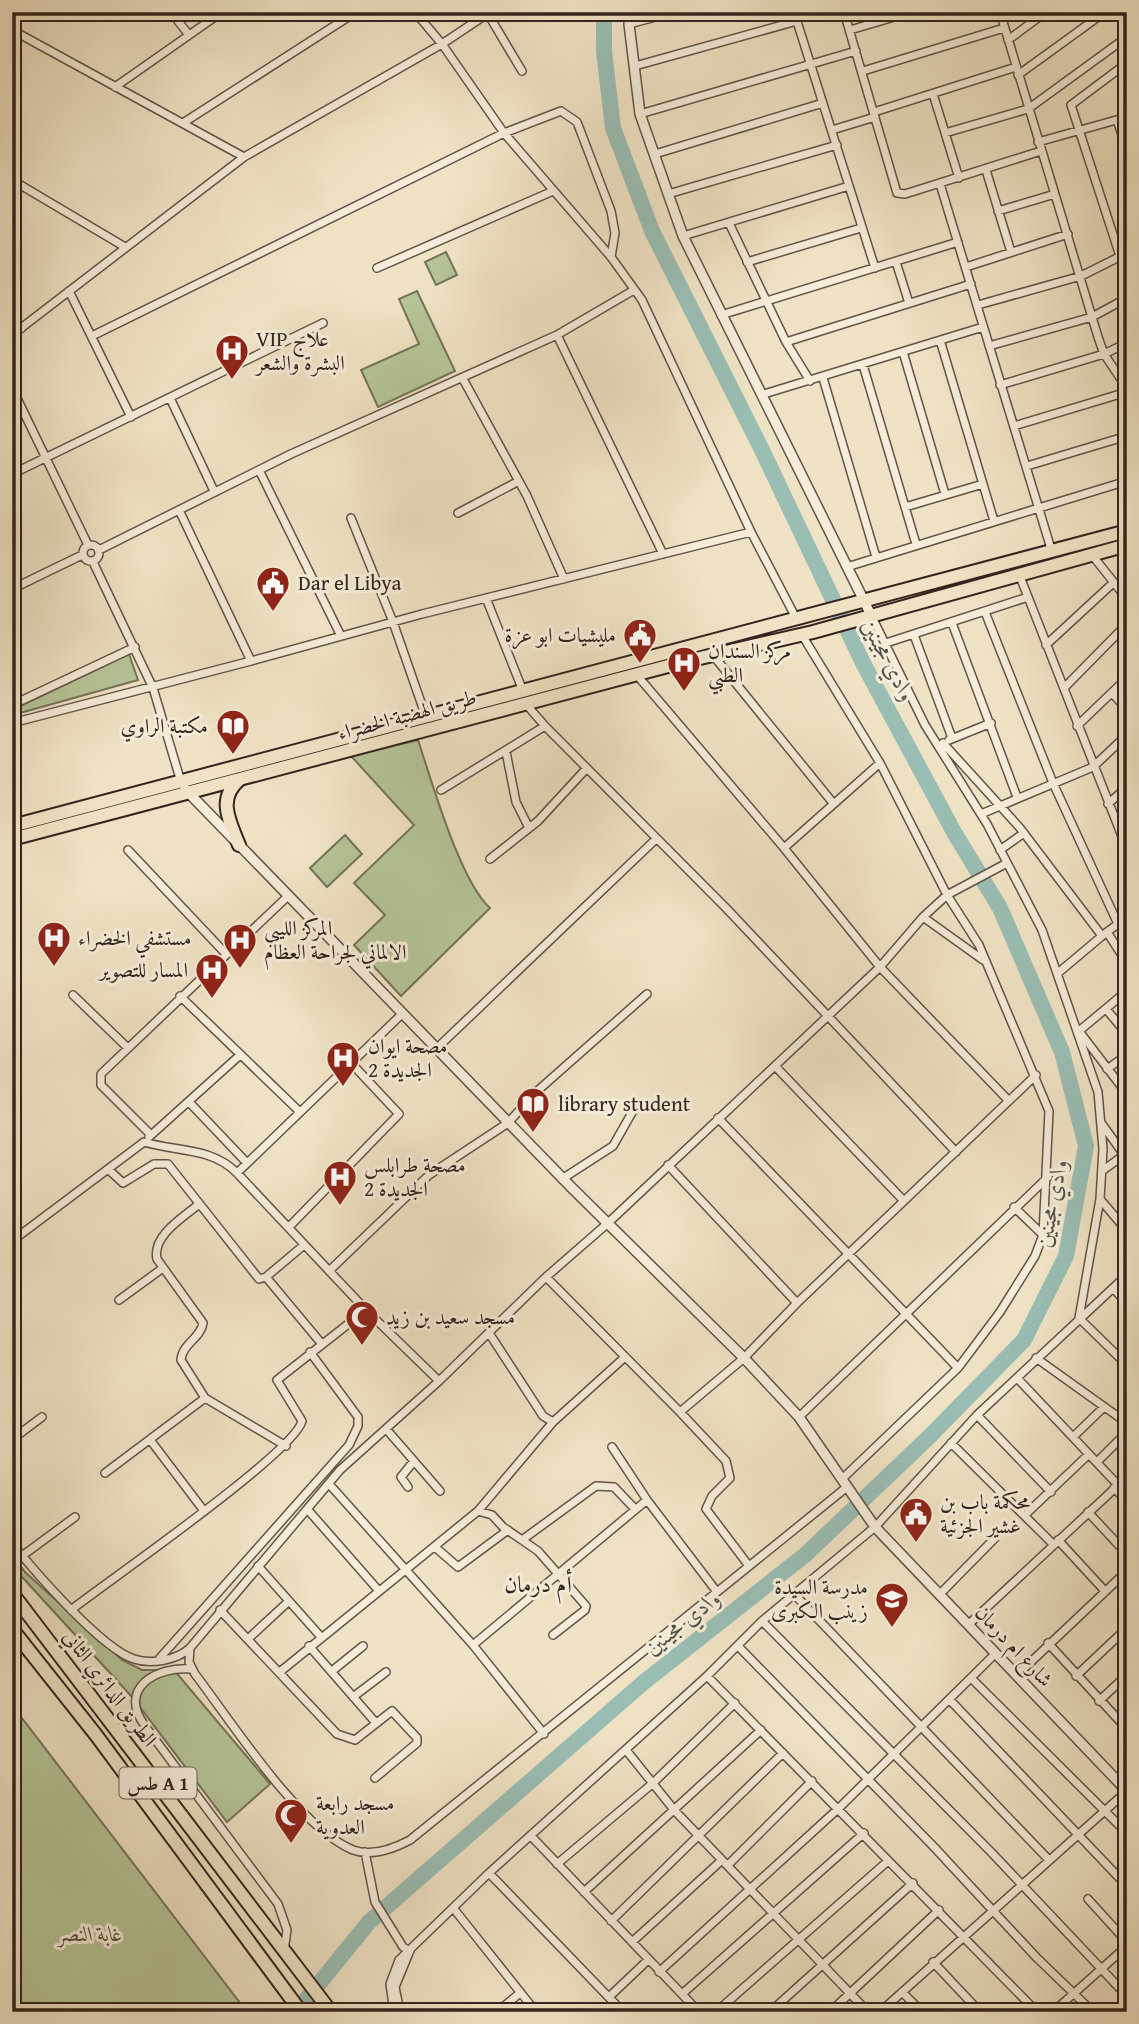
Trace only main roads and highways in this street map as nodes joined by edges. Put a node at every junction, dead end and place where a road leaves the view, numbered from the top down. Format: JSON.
{"nodes":[{"id":1,"x":1127,"y":531,"type":"edge"},
{"id":2,"x":1127,"y":545,"type":"edge"},
{"id":3,"x":866,"y":609,"type":"junction"},
{"id":4,"x":685,"y":655,"type":"junction"},
{"id":5,"x":524,"y":697,"type":"junction"},
{"id":6,"x":241,"y":778,"type":"junction"},
{"id":7,"x":184,"y":788,"type":"junction"},
{"id":8,"x":12,"y":826,"type":"edge"},
{"id":9,"x":12,"y":839,"type":"edge"},
{"id":10,"x":239,"y":845,"type":"road end"},
{"id":11,"x":12,"y":1593,"type":"edge"},
{"id":12,"x":12,"y":1629,"type":"edge"},
{"id":13,"x":301,"y":2012,"type":"edge"},
{"id":14,"x":331,"y":2012,"type":"edge"}],
"edges":[{"from":1,"to":3,"type":"main road"},
{"from":2,"to":3,"type":"main road"},
{"from":3,"to":4,"type":"main road","name":"طريق الهضبة الخضراء"},
{"from":3,"to":4,"type":"main road","name":"طريق الهضبة الخضراء"},
{"from":4,"to":5,"type":"main road","name":"طريق الهضبة الخضراء"},
{"from":4,"to":5,"type":"main road","name":"طريق الهضبة الخضراء"},
{"from":5,"to":6,"type":"main road","name":"طريق الهضبة الخضراء"},
{"from":5,"to":7,"type":"main road","name":"طريق الهضبة الخضراء"},
{"from":6,"to":7,"type":"main road","name":"طريق الهضبة الخضراء"},
{"from":6,"to":10,"type":"main road"},
{"from":7,"to":8,"type":"main road","name":"طريق الهضبة الخضراء"},
{"from":7,"to":9,"type":"main road","name":"طريق الهضبة الخضراء"},
{"from":11,"to":14,"type":"main road","name":"الطريق الدائري الثاني","number":"طس A 1"},
{"from":12,"to":13,"type":"main road","name":"الطريق الدائري الثاني","number":"طس A 1"}]}
